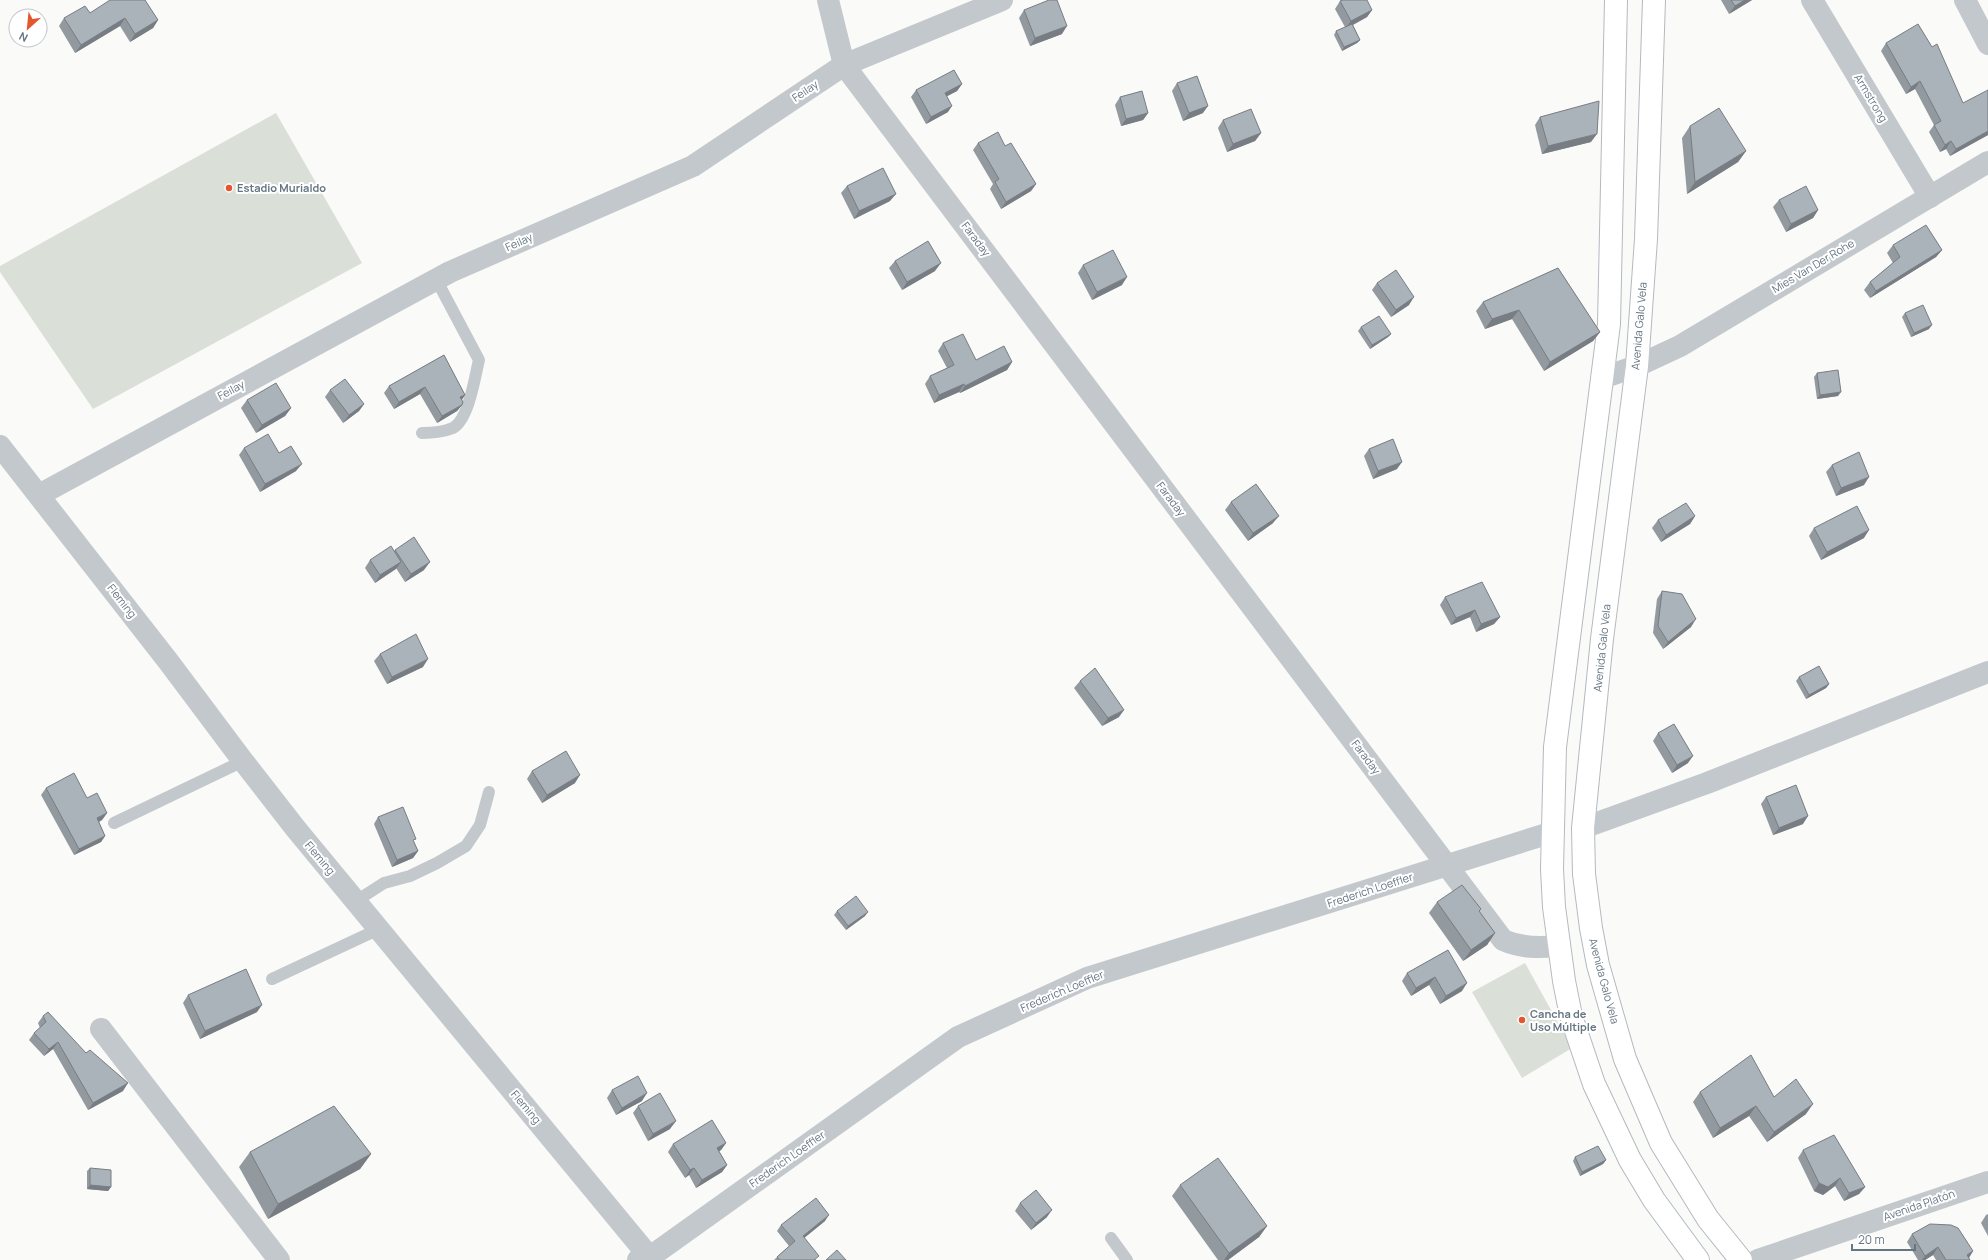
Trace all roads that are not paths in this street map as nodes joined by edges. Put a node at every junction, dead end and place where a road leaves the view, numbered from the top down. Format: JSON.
{"nodes":[{"id":1,"x":828,"y":0,"type":"edge"},
{"id":2,"x":1002,"y":0,"type":"edge"},
{"id":3,"x":1616,"y":0,"type":"edge"},
{"id":4,"x":1654,"y":0,"type":"edge"},
{"id":5,"x":1812,"y":0,"type":"edge"},
{"id":6,"x":1965,"y":0,"type":"edge"},
{"id":7,"x":1988,"y":44,"type":"edge"},
{"id":8,"x":844,"y":64,"type":"junction"},
{"id":9,"x":1988,"y":162,"type":"edge"},
{"id":10,"x":1930,"y":196,"type":"junction"},
{"id":11,"x":436,"y":279,"type":"junction"},
{"id":12,"x":1637,"y":366,"type":"junction"},
{"id":13,"x":1602,"y":378,"type":"junction"},
{"id":14,"x":422,"y":433,"type":"dead end"},
{"id":15,"x":0,"y":446,"type":"edge"},
{"id":16,"x":39,"y":495,"type":"junction"},
{"id":17,"x":1988,"y":672,"type":"edge"},
{"id":18,"x":242,"y":761,"type":"junction"},
{"id":19,"x":489,"y":792,"type":"dead end"},
{"id":20,"x":114,"y":823,"type":"dead end"},
{"id":21,"x":1583,"y":828,"type":"junction"},
{"id":22,"x":1553,"y":832,"type":"junction"},
{"id":23,"x":1447,"y":866,"type":"junction"},
{"id":24,"x":356,"y":902,"type":"junction"},
{"id":25,"x":378,"y":929,"type":"junction"},
{"id":26,"x":1558,"y":946,"type":"junction"},
{"id":27,"x":272,"y":979,"type":"dead end"},
{"id":28,"x":101,"y":1029,"type":"dead end"},
{"id":29,"x":1988,"y":1182,"type":"edge"},
{"id":30,"x":1111,"y":1238,"type":"dead end"},
{"id":31,"x":647,"y":1259,"type":"edge"},
{"id":32,"x":279,"y":1260,"type":"edge"},
{"id":33,"x":1127,"y":1260,"type":"edge"},
{"id":34,"x":1698,"y":1260,"type":"edge"},
{"id":35,"x":1741,"y":1260,"type":"edge"},
{"id":36,"x":1758,"y":1260,"type":"edge"}],
"edges":[{"from":1,"to":8,"type":"street","name":"Faraday"},
{"from":2,"to":8,"type":"street","name":"Feilay"},
{"from":3,"to":13,"type":"main road"},
{"from":4,"to":12,"type":"main road","name":"Avenida Galo Vela"},
{"from":5,"to":10,"type":"street","name":"Armstrong"},
{"from":6,"to":7,"type":"street"},
{"from":8,"to":11,"type":"street","name":"Feilay"},
{"from":8,"to":23,"type":"street","name":"Faraday"},
{"from":9,"to":10,"type":"street","name":"Mies Van Der Rohe"},
{"from":10,"to":12,"type":"street","name":"Mies Van Der Rohe"},
{"from":11,"to":14,"type":"lane"},
{"from":11,"to":16,"type":"street","name":"Feilay"},
{"from":12,"to":13,"type":"street","name":"Mies Van Der Rohe"},
{"from":12,"to":21,"type":"main road","name":"Avenida Galo Vela"},
{"from":13,"to":22,"type":"main road"},
{"from":15,"to":16,"type":"street","name":"Fleming"},
{"from":16,"to":18,"type":"street","name":"Fleming"},
{"from":17,"to":21,"type":"street"},
{"from":18,"to":20,"type":"lane"},
{"from":18,"to":24,"type":"street","name":"Fleming"},
{"from":19,"to":24,"type":"lane"},
{"from":21,"to":35,"type":"main road","name":"Avenida Galo Vela"},
{"from":22,"to":23,"type":"street","name":"Frederich Loeffler"},
{"from":22,"to":26,"type":"main road"},
{"from":23,"to":26,"type":"street","name":"Faraday"},
{"from":23,"to":31,"type":"street","name":"Frederich Loeffler"},
{"from":24,"to":25,"type":"street","name":"Fleming"},
{"from":25,"to":27,"type":"lane"},
{"from":25,"to":31,"type":"street","name":"Fleming"},
{"from":26,"to":34,"type":"main road"},
{"from":28,"to":32,"type":"street"},
{"from":29,"to":36,"type":"street","name":"Avenida Platón"},
{"from":30,"to":33,"type":"lane"}]}
